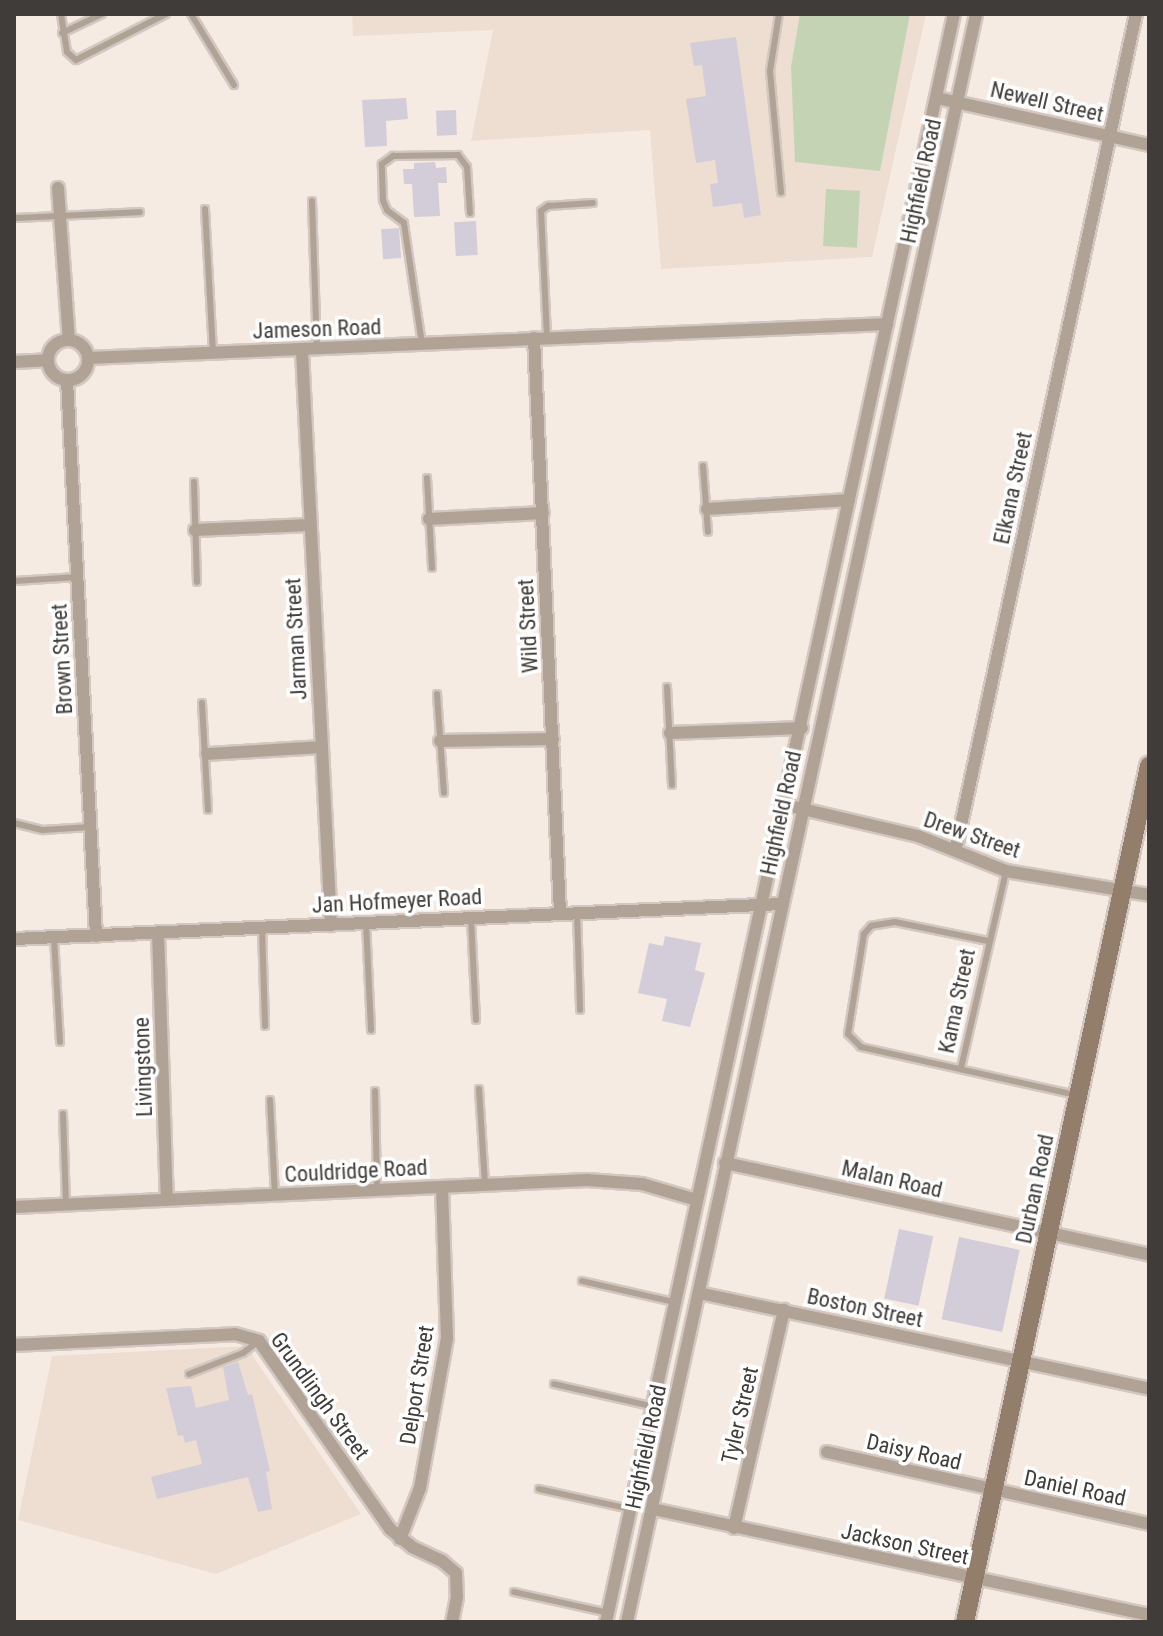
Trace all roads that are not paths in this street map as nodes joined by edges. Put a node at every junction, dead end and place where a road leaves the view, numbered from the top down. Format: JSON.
{"nodes":[{"id":1,"x":61,"y":14,"type":"edge"},
{"id":2,"x":102,"y":14,"type":"edge"},
{"id":3,"x":166,"y":14,"type":"edge"},
{"id":4,"x":191,"y":14,"type":"edge"},
{"id":5,"x":779,"y":14,"type":"edge"},
{"id":6,"x":954,"y":14,"type":"edge"},
{"id":7,"x":976,"y":14,"type":"edge"},
{"id":8,"x":1136,"y":14,"type":"edge"},
{"id":9,"x":62,"y":33,"type":"junction"},
{"id":10,"x":234,"y":85,"type":"dead end"},
{"id":11,"x":937,"y":98,"type":"junction"},
{"id":12,"x":958,"y":103,"type":"junction"},
{"id":13,"x":1109,"y":137,"type":"junction"},
{"id":14,"x":1149,"y":145,"type":"edge"},
{"id":15,"x":58,"y":188,"type":"dead end"},
{"id":16,"x":781,"y":193,"type":"dead end"},
{"id":17,"x":312,"y":201,"type":"dead end"},
{"id":18,"x":593,"y":203,"type":"dead end"},
{"id":19,"x":205,"y":209,"type":"dead end"},
{"id":20,"x":140,"y":212,"type":"dead end"},
{"id":21,"x":470,"y":213,"type":"dead end"},
{"id":22,"x":59,"y":216,"type":"junction"},
{"id":23,"x":14,"y":218,"type":"edge"},
{"id":24,"x":887,"y":324,"type":"junction"},
{"id":25,"x":541,"y":338,"type":"junction"},
{"id":26,"x":69,"y":340,"type":"junction"},
{"id":27,"x":422,"y":344,"type":"junction"},
{"id":28,"x":317,"y":350,"type":"junction"},
{"id":29,"x":302,"y":351,"type":"junction"},
{"id":30,"x":213,"y":353,"type":"junction"},
{"id":31,"x":88,"y":358,"type":"junction"},
{"id":32,"x":48,"y":360,"type":"junction"},
{"id":33,"x":14,"y":362,"type":"edge"},
{"id":34,"x":67,"y":380,"type":"junction"},
{"id":35,"x":703,"y":466,"type":"dead end"},
{"id":36,"x":427,"y":478,"type":"dead end"},
{"id":37,"x":194,"y":482,"type":"dead end"},
{"id":38,"x":849,"y":500,"type":"junction"},
{"id":39,"x":707,"y":509,"type":"junction"},
{"id":40,"x":543,"y":513,"type":"junction"},
{"id":41,"x":429,"y":519,"type":"junction"},
{"id":42,"x":310,"y":525,"type":"junction"},
{"id":43,"x":195,"y":530,"type":"junction"},
{"id":44,"x":708,"y":532,"type":"dead end"},
{"id":45,"x":432,"y":568,"type":"dead end"},
{"id":46,"x":78,"y":577,"type":"junction"},
{"id":47,"x":14,"y":581,"type":"edge"},
{"id":48,"x":197,"y":582,"type":"dead end"},
{"id":49,"x":667,"y":687,"type":"dead end"},
{"id":50,"x":437,"y":694,"type":"dead end"},
{"id":51,"x":202,"y":703,"type":"dead end"},
{"id":52,"x":802,"y":728,"type":"junction"},
{"id":53,"x":670,"y":733,"type":"junction"},
{"id":54,"x":553,"y":739,"type":"junction"},
{"id":55,"x":440,"y":741,"type":"junction"},
{"id":56,"x":321,"y":747,"type":"junction"},
{"id":57,"x":207,"y":754,"type":"junction"},
{"id":58,"x":1149,"y":766,"type":"edge"},
{"id":59,"x":672,"y":785,"type":"dead end"},
{"id":60,"x":444,"y":793,"type":"dead end"},
{"id":61,"x":783,"y":805,"type":"junction"},
{"id":62,"x":802,"y":809,"type":"junction"},
{"id":63,"x":208,"y":810,"type":"dead end"},
{"id":64,"x":14,"y":823,"type":"edge"},
{"id":65,"x":90,"y":827,"type":"junction"},
{"id":66,"x":956,"y":848,"type":"junction"},
{"id":67,"x":1006,"y":871,"type":"junction"},
{"id":68,"x":1122,"y":891,"type":"junction"},
{"id":69,"x":1149,"y":895,"type":"edge"},
{"id":70,"x":760,"y":904,"type":"junction"},
{"id":71,"x":782,"y":904,"type":"junction"},
{"id":72,"x":577,"y":912,"type":"junction"},
{"id":73,"x":560,"y":913,"type":"junction"},
{"id":74,"x":471,"y":918,"type":"junction"},
{"id":75,"x":366,"y":923,"type":"junction"},
{"id":76,"x":331,"y":925,"type":"junction"},
{"id":77,"x":262,"y":928,"type":"junction"},
{"id":78,"x":158,"y":933,"type":"junction"},
{"id":79,"x":96,"y":936,"type":"junction"},
{"id":80,"x":54,"y":938,"type":"junction"},
{"id":81,"x":14,"y":939,"type":"edge"},
{"id":82,"x":988,"y":941,"type":"junction"},
{"id":83,"x":580,"y":1010,"type":"dead end"},
{"id":84,"x":476,"y":1020,"type":"dead end"},
{"id":85,"x":265,"y":1026,"type":"dead end"},
{"id":86,"x":371,"y":1030,"type":"dead end"},
{"id":87,"x":60,"y":1042,"type":"dead end"},
{"id":88,"x":961,"y":1068,"type":"junction"},
{"id":89,"x":479,"y":1089,"type":"dead end"},
{"id":90,"x":375,"y":1091,"type":"dead end"},
{"id":91,"x":1080,"y":1096,"type":"junction"},
{"id":92,"x":270,"y":1100,"type":"dead end"},
{"id":93,"x":63,"y":1114,"type":"dead end"},
{"id":94,"x":725,"y":1163,"type":"junction"},
{"id":95,"x":485,"y":1185,"type":"junction"},
{"id":96,"x":442,"y":1187,"type":"junction"},
{"id":97,"x":377,"y":1190,"type":"junction"},
{"id":98,"x":275,"y":1196,"type":"junction"},
{"id":99,"x":167,"y":1200,"type":"junction"},
{"id":100,"x":697,"y":1200,"type":"junction"},
{"id":101,"x":66,"y":1205,"type":"junction"},
{"id":102,"x":14,"y":1207,"type":"edge"},
{"id":103,"x":1050,"y":1235,"type":"junction"},
{"id":104,"x":1149,"y":1255,"type":"edge"},
{"id":105,"x":582,"y":1281,"type":"dead end"},
{"id":106,"x":699,"y":1293,"type":"junction"},
{"id":107,"x":674,"y":1302,"type":"junction"},
{"id":108,"x":784,"y":1310,"type":"junction"},
{"id":109,"x":259,"y":1341,"type":"junction"},
{"id":110,"x":14,"y":1345,"type":"edge"},
{"id":111,"x":1022,"y":1363,"type":"junction"},
{"id":112,"x":189,"y":1374,"type":"dead end"},
{"id":113,"x":554,"y":1384,"type":"dead end"},
{"id":114,"x":1149,"y":1389,"type":"edge"},
{"id":115,"x":651,"y":1406,"type":"junction"},
{"id":116,"x":827,"y":1452,"type":"dead end"},
{"id":117,"x":539,"y":1489,"type":"dead end"},
{"id":118,"x":992,"y":1490,"type":"junction"},
{"id":119,"x":630,"y":1509,"type":"junction"},
{"id":120,"x":653,"y":1509,"type":"junction"},
{"id":121,"x":1149,"y":1524,"type":"edge"},
{"id":122,"x":734,"y":1528,"type":"junction"},
{"id":123,"x":400,"y":1539,"type":"junction"},
{"id":124,"x":973,"y":1579,"type":"junction"},
{"id":125,"x":514,"y":1592,"type":"dead end"},
{"id":126,"x":1149,"y":1615,"type":"edge"},
{"id":127,"x":607,"y":1617,"type":"edge"},
{"id":128,"x":452,"y":1622,"type":"edge"},
{"id":129,"x":627,"y":1622,"type":"edge"},
{"id":130,"x":965,"y":1622,"type":"edge"}],
"edges":[{"from":1,"to":9,"type":"lane"},
{"from":2,"to":9,"type":"lane"},
{"from":3,"to":9,"type":"lane"},
{"from":4,"to":10,"type":"lane"},
{"from":5,"to":16,"type":"lane"},
{"from":6,"to":11,"type":"street","name":"Highfield Road"},
{"from":7,"to":12,"type":"street","name":"Highfield Road"},
{"from":8,"to":13,"type":"street","name":"Elkana Street"},
{"from":11,"to":12,"type":"street","name":"Newell Street"},
{"from":11,"to":24,"type":"street","name":"Highfield Road"},
{"from":12,"to":13,"type":"street","name":"Newell Street"},
{"from":12,"to":62,"type":"street","name":"Highfield Road"},
{"from":13,"to":14,"type":"street","name":"Newell Street"},
{"from":13,"to":66,"type":"street","name":"Elkana Street"},
{"from":15,"to":22,"type":"street"},
{"from":17,"to":28,"type":"lane"},
{"from":18,"to":25,"type":"lane"},
{"from":19,"to":30,"type":"lane"},
{"from":20,"to":22,"type":"lane"},
{"from":21,"to":27,"type":"lane"},
{"from":22,"to":23,"type":"lane"},
{"from":22,"to":26,"type":"street"},
{"from":24,"to":25,"type":"street","name":"Jameson Road"},
{"from":24,"to":38,"type":"street","name":"Highfield Road"},
{"from":25,"to":27,"type":"street","name":"Jameson Road"},
{"from":25,"to":40,"type":"street","name":"Wild Street"},
{"from":26,"to":31,"type":"street"},
{"from":26,"to":32,"type":"street"},
{"from":27,"to":28,"type":"street","name":"Jameson Road"},
{"from":28,"to":29,"type":"street","name":"Jameson Road"},
{"from":29,"to":30,"type":"street","name":"Jameson Road"},
{"from":29,"to":42,"type":"street","name":"Jarman Street"},
{"from":30,"to":31,"type":"street","name":"Jameson Road"},
{"from":31,"to":34,"type":"street"},
{"from":32,"to":33,"type":"street"},
{"from":32,"to":34,"type":"street"},
{"from":34,"to":46,"type":"street","name":"Brown Street"},
{"from":35,"to":39,"type":"lane"},
{"from":36,"to":41,"type":"lane"},
{"from":37,"to":43,"type":"lane"},
{"from":38,"to":39,"type":"street"},
{"from":38,"to":52,"type":"street","name":"Highfield Road"},
{"from":39,"to":44,"type":"lane"},
{"from":40,"to":41,"type":"street"},
{"from":40,"to":54,"type":"street","name":"Wild Street"},
{"from":41,"to":45,"type":"lane"},
{"from":42,"to":43,"type":"street"},
{"from":42,"to":56,"type":"street","name":"Jarman Street"},
{"from":43,"to":48,"type":"lane"},
{"from":46,"to":47,"type":"lane"},
{"from":46,"to":65,"type":"street","name":"Brown Street"},
{"from":49,"to":53,"type":"lane"},
{"from":50,"to":55,"type":"lane"},
{"from":51,"to":57,"type":"lane"},
{"from":52,"to":53,"type":"street"},
{"from":52,"to":61,"type":"street","name":"Highfield Road"},
{"from":53,"to":59,"type":"lane"},
{"from":54,"to":55,"type":"street"},
{"from":54,"to":73,"type":"street","name":"Wild Street"},
{"from":55,"to":60,"type":"lane"},
{"from":56,"to":57,"type":"street"},
{"from":56,"to":76,"type":"street","name":"Jarman Street"},
{"from":57,"to":63,"type":"lane"},
{"from":58,"to":68,"type":"street","name":"Durban Road"},
{"from":61,"to":62,"type":"street","name":"Drew Street"},
{"from":61,"to":70,"type":"street","name":"Highfield Road"},
{"from":62,"to":66,"type":"street","name":"Drew Street"},
{"from":62,"to":71,"type":"street","name":"Highfield Road"},
{"from":64,"to":65,"type":"lane"},
{"from":65,"to":79,"type":"street","name":"Brown Street"},
{"from":66,"to":67,"type":"street","name":"Drew Street"},
{"from":67,"to":68,"type":"street","name":"Drew Street"},
{"from":67,"to":82,"type":"lane","name":"Kama Street"},
{"from":68,"to":69,"type":"street","name":"Drew Street"},
{"from":68,"to":91,"type":"street","name":"Durban Road"},
{"from":70,"to":71,"type":"street","name":"Jan Hofmeyer Road"},
{"from":70,"to":72,"type":"street","name":"Jan Hofmeyer Road"},
{"from":70,"to":100,"type":"street","name":"Highfield Road"},
{"from":71,"to":94,"type":"street","name":"Highfield Road"},
{"from":72,"to":73,"type":"street","name":"Jan Hofmeyer Road"},
{"from":72,"to":83,"type":"lane"},
{"from":73,"to":74,"type":"street","name":"Jan Hofmeyer Road"},
{"from":74,"to":75,"type":"street","name":"Jan Hofmeyer Road"},
{"from":74,"to":84,"type":"lane"},
{"from":75,"to":76,"type":"street","name":"Jan Hofmeyer Road"},
{"from":75,"to":86,"type":"lane"},
{"from":76,"to":77,"type":"street","name":"Jan Hofmeyer Road"},
{"from":77,"to":78,"type":"street","name":"Jan Hofmeyer Road"},
{"from":77,"to":85,"type":"lane"},
{"from":78,"to":79,"type":"street","name":"Jan Hofmeyer Road"},
{"from":78,"to":99,"type":"street","name":"Livingstone"},
{"from":79,"to":80,"type":"street","name":"Jan Hofmeyer Road"},
{"from":80,"to":81,"type":"street","name":"Jan Hofmeyer Road"},
{"from":80,"to":87,"type":"lane"},
{"from":82,"to":88,"type":"lane","name":"Kama Street"},
{"from":82,"to":88,"type":"lane","name":"Kama Street"},
{"from":88,"to":91,"type":"lane","name":"Kama Street"},
{"from":89,"to":95,"type":"lane"},
{"from":90,"to":97,"type":"lane"},
{"from":91,"to":103,"type":"street","name":"Durban Road"},
{"from":92,"to":98,"type":"lane"},
{"from":93,"to":101,"type":"lane"},
{"from":94,"to":103,"type":"street","name":"Malan Road"},
{"from":94,"to":106,"type":"street","name":"Highfield Road"},
{"from":95,"to":96,"type":"street","name":"Couldridge Road"},
{"from":95,"to":100,"type":"street","name":"Couldridge Road"},
{"from":96,"to":97,"type":"street","name":"Couldridge Road"},
{"from":96,"to":123,"type":"street","name":"Delport Street"},
{"from":97,"to":98,"type":"street","name":"Couldridge Road"},
{"from":98,"to":99,"type":"street","name":"Couldridge Road"},
{"from":99,"to":101,"type":"street","name":"Couldridge Road"},
{"from":100,"to":107,"type":"street","name":"Highfield Road"},
{"from":101,"to":102,"type":"street","name":"Couldridge Road"},
{"from":103,"to":104,"type":"street","name":"Malan Road"},
{"from":103,"to":111,"type":"street","name":"Durban Road"},
{"from":105,"to":107,"type":"lane"},
{"from":106,"to":108,"type":"street","name":"Boston Street"},
{"from":106,"to":120,"type":"street","name":"Highfield Road"},
{"from":107,"to":115,"type":"street","name":"Highfield Road"},
{"from":108,"to":111,"type":"street","name":"Boston Street"},
{"from":108,"to":122,"type":"street","name":"Tyler Street"},
{"from":109,"to":110,"type":"street","name":"Grundlingh Street"},
{"from":109,"to":112,"type":"lane"},
{"from":109,"to":123,"type":"street","name":"Grundlingh Street"},
{"from":111,"to":114,"type":"street","name":"Boston Street"},
{"from":111,"to":118,"type":"street","name":"Durban Road"},
{"from":113,"to":115,"type":"lane"},
{"from":115,"to":119,"type":"street","name":"Highfield Road"},
{"from":116,"to":118,"type":"street","name":"Daisy Road"},
{"from":117,"to":119,"type":"lane"},
{"from":118,"to":121,"type":"street","name":"Daniel Road"},
{"from":118,"to":124,"type":"street","name":"Durban Road"},
{"from":119,"to":127,"type":"street","name":"Highfield Road"},
{"from":120,"to":122,"type":"street","name":"Jackson Street"},
{"from":120,"to":129,"type":"street","name":"Highfield Road"},
{"from":122,"to":124,"type":"street","name":"Jackson Street"},
{"from":123,"to":128,"type":"street","name":"Grundlingh Street"},
{"from":124,"to":126,"type":"street","name":"Jackson Street"},
{"from":124,"to":130,"type":"street","name":"Durban Road"},
{"from":125,"to":127,"type":"lane"}]}
